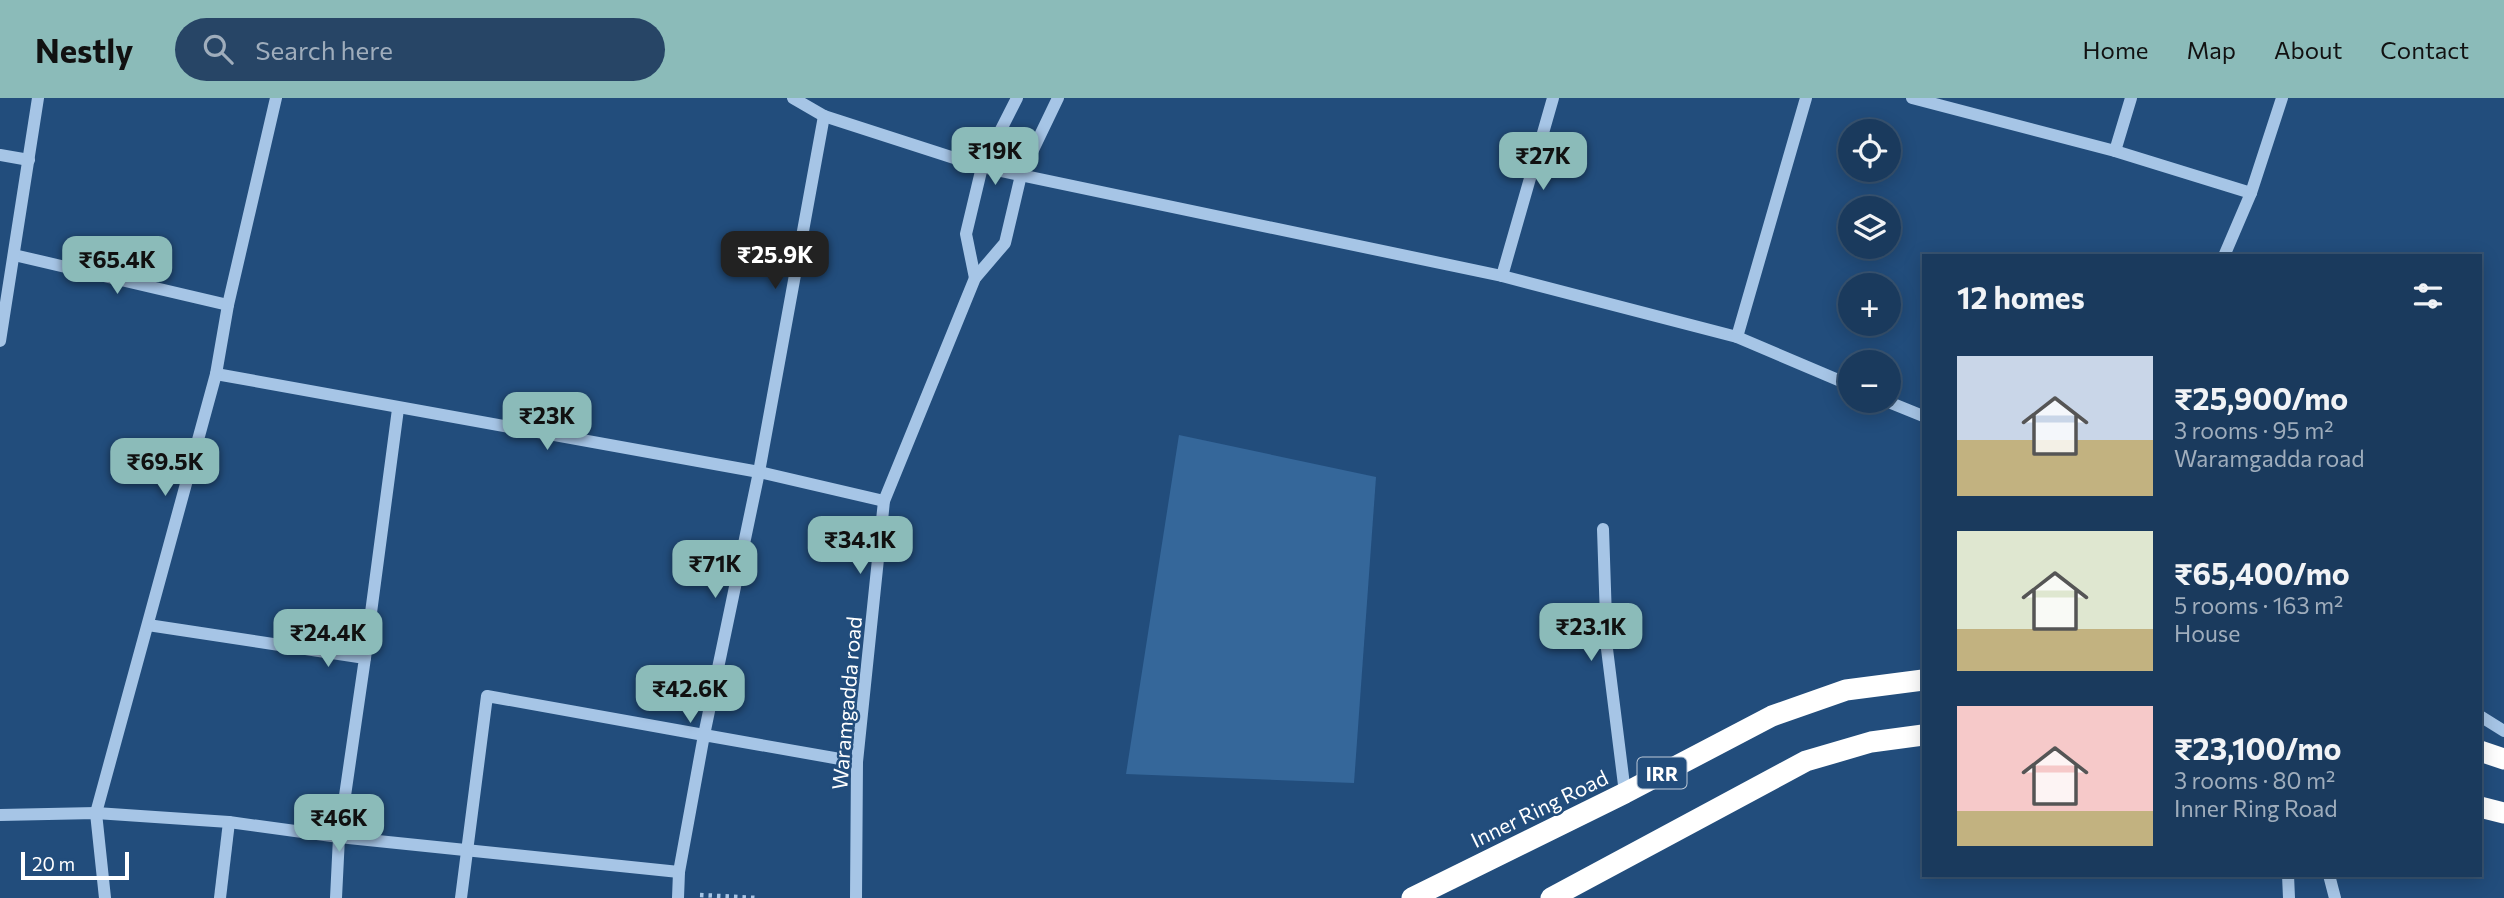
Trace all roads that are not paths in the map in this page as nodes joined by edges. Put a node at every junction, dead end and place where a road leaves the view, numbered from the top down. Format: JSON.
{"nodes":[{"id":1,"x":38,"y":98,"type":"edge"},
{"id":2,"x":276,"y":98,"type":"edge"},
{"id":3,"x":793,"y":98,"type":"edge"},
{"id":4,"x":1017,"y":98,"type":"edge"},
{"id":5,"x":1058,"y":98,"type":"edge"},
{"id":6,"x":1553,"y":98,"type":"edge"},
{"id":7,"x":1806,"y":98,"type":"edge"},
{"id":8,"x":1913,"y":98,"type":"edge"},
{"id":9,"x":2131,"y":98,"type":"edge"},
{"id":10,"x":2282,"y":98,"type":"edge"},
{"id":11,"x":824,"y":116,"type":"junction"},
{"id":12,"x":2115,"y":151,"type":"junction"},
{"id":13,"x":0,"y":155,"type":"edge"},
{"id":14,"x":29,"y":160,"type":"junction"},
{"id":15,"x":982,"y":167,"type":"junction"},
{"id":16,"x":1021,"y":174,"type":"junction"},
{"id":17,"x":2251,"y":193,"type":"junction"},
{"id":18,"x":2225,"y":254,"type":"edge"},
{"id":19,"x":14,"y":255,"type":"junction"},
{"id":20,"x":1502,"y":276,"type":"junction"},
{"id":21,"x":975,"y":278,"type":"junction"},
{"id":22,"x":228,"y":305,"type":"junction"},
{"id":23,"x":1737,"y":337,"type":"junction"},
{"id":24,"x":0,"y":341,"type":"edge"},
{"id":25,"x":216,"y":374,"type":"junction"},
{"id":26,"x":1838,"y":380,"type":"edge"},
{"id":27,"x":1901,"y":407,"type":"edge"},
{"id":28,"x":398,"y":409,"type":"junction"},
{"id":29,"x":1922,"y":416,"type":"edge"},
{"id":30,"x":759,"y":472,"type":"junction"},
{"id":31,"x":884,"y":501,"type":"junction"},
{"id":32,"x":1603,"y":529,"type":"dead end"},
{"id":33,"x":148,"y":625,"type":"junction"},
{"id":34,"x":365,"y":658,"type":"junction"},
{"id":35,"x":1922,"y":680,"type":"edge"},
{"id":36,"x":2482,"y":717,"type":"edge"},
{"id":37,"x":2504,"y":731,"type":"edge"},
{"id":38,"x":704,"y":735,"type":"junction"},
{"id":39,"x":1922,"y":735,"type":"edge"},
{"id":40,"x":2482,"y":752,"type":"edge"},
{"id":41,"x":2504,"y":759,"type":"edge"},
{"id":42,"x":857,"y":762,"type":"junction"},
{"id":43,"x":1625,"y":793,"type":"junction"},
{"id":44,"x":2482,"y":808,"type":"edge"},
{"id":45,"x":96,"y":813,"type":"junction"},
{"id":46,"x":2504,"y":813,"type":"edge"},
{"id":47,"x":0,"y":815,"type":"edge"},
{"id":48,"x":229,"y":822,"type":"junction"},
{"id":49,"x":339,"y":838,"type":"junction"},
{"id":50,"x":465,"y":851,"type":"junction"},
{"id":51,"x":680,"y":873,"type":"junction"},
{"id":52,"x":2288,"y":877,"type":"edge"},
{"id":53,"x":2330,"y":877,"type":"edge"},
{"id":54,"x":678,"y":896,"type":"edge"},
{"id":55,"x":105,"y":898,"type":"edge"},
{"id":56,"x":220,"y":898,"type":"edge"},
{"id":57,"x":336,"y":898,"type":"edge"},
{"id":58,"x":461,"y":898,"type":"edge"},
{"id":59,"x":856,"y":898,"type":"edge"},
{"id":60,"x":1412,"y":898,"type":"edge"},
{"id":61,"x":1551,"y":898,"type":"edge"},
{"id":62,"x":2289,"y":898,"type":"edge"},
{"id":63,"x":2335,"y":898,"type":"edge"}],
"edges":[{"from":1,"to":14,"type":"street"},
{"from":2,"to":22,"type":"street"},
{"from":3,"to":11,"type":"street"},
{"from":4,"to":15,"type":"street"},
{"from":5,"to":16,"type":"street","name":"Waramgadda road"},
{"from":6,"to":20,"type":"street"},
{"from":7,"to":23,"type":"street"},
{"from":8,"to":12,"type":"street"},
{"from":9,"to":12,"type":"street"},
{"from":10,"to":17,"type":"street"},
{"from":11,"to":15,"type":"street"},
{"from":11,"to":30,"type":"street"},
{"from":12,"to":17,"type":"street"},
{"from":13,"to":14,"type":"street"},
{"from":14,"to":19,"type":"street"},
{"from":15,"to":16,"type":"street"},
{"from":15,"to":21,"type":"street"},
{"from":16,"to":20,"type":"street"},
{"from":16,"to":21,"type":"street","name":"Waramgadda road"},
{"from":17,"to":18,"type":"street"},
{"from":19,"to":22,"type":"street"},
{"from":19,"to":24,"type":"street"},
{"from":20,"to":23,"type":"street"},
{"from":21,"to":31,"type":"street","name":"Waramgadda road"},
{"from":22,"to":25,"type":"street"},
{"from":23,"to":26,"type":"street"},
{"from":25,"to":28,"type":"street"},
{"from":25,"to":33,"type":"street"},
{"from":27,"to":29,"type":"street"},
{"from":28,"to":30,"type":"street"},
{"from":28,"to":34,"type":"street"},
{"from":30,"to":31,"type":"street"},
{"from":30,"to":38,"type":"street"},
{"from":31,"to":42,"type":"street","name":"Waramgadda road"},
{"from":32,"to":43,"type":"street"},
{"from":33,"to":34,"type":"street"},
{"from":33,"to":45,"type":"street"},
{"from":34,"to":49,"type":"street"},
{"from":35,"to":43,"type":"highway","name":"Inner Ring Road","number":"IRR"},
{"from":36,"to":37,"type":"street"},
{"from":38,"to":42,"type":"street"},
{"from":38,"to":50,"type":"street"},
{"from":38,"to":51,"type":"street"},
{"from":39,"to":61,"type":"highway","number":"IRR"},
{"from":40,"to":41,"type":"highway"},
{"from":42,"to":59,"type":"street","name":"Waramgadda road"},
{"from":43,"to":60,"type":"highway","name":"Inner Ring Road","number":"IRR"},
{"from":44,"to":46,"type":"highway"},
{"from":45,"to":47,"type":"street"},
{"from":45,"to":48,"type":"street"},
{"from":45,"to":55,"type":"street"},
{"from":48,"to":49,"type":"street"},
{"from":48,"to":56,"type":"street"},
{"from":49,"to":50,"type":"street"},
{"from":49,"to":57,"type":"street"},
{"from":50,"to":51,"type":"street"},
{"from":50,"to":58,"type":"street"},
{"from":51,"to":54,"type":"street"},
{"from":52,"to":62,"type":"street"},
{"from":53,"to":63,"type":"street"}]}
